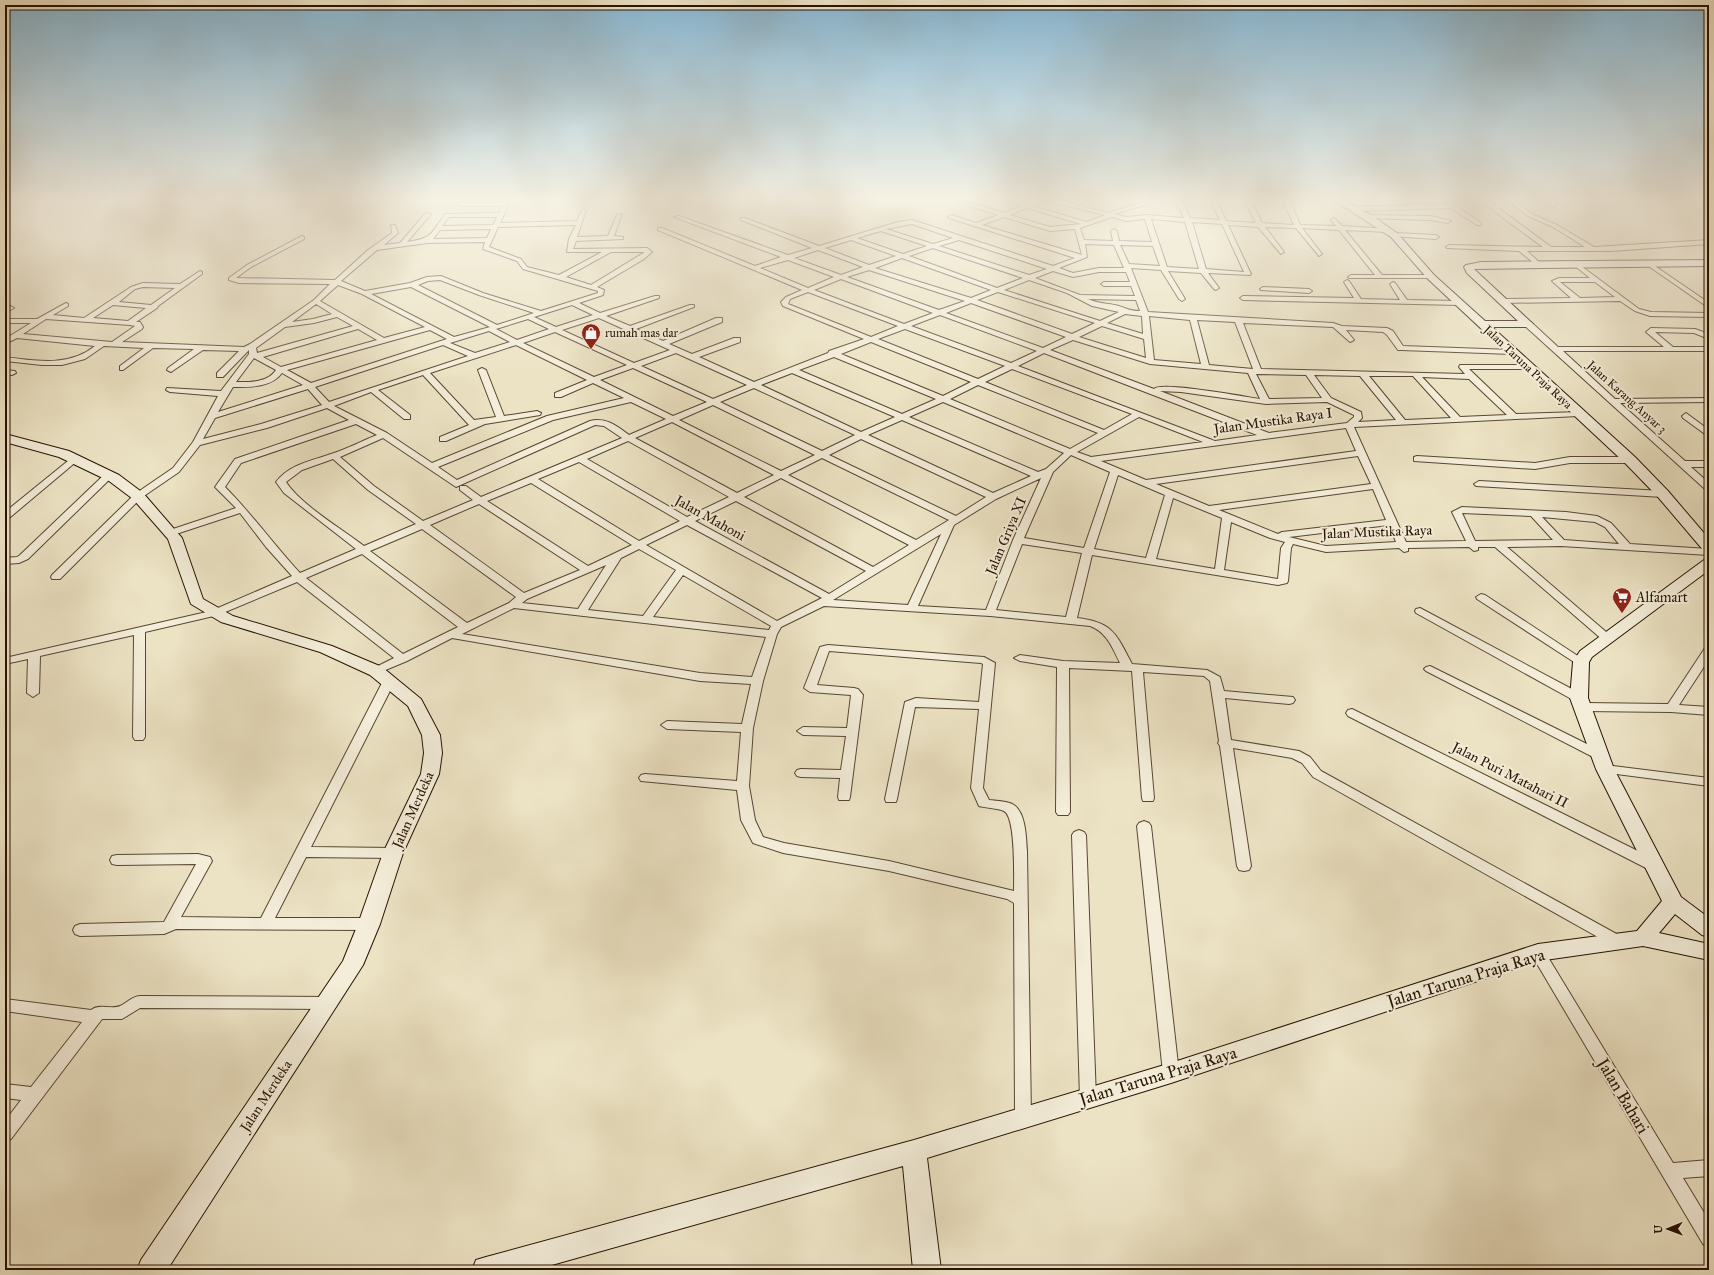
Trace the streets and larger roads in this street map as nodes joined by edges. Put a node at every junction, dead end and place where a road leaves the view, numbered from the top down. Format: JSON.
{"nodes":[{"id":1,"x":263,"y":258,"type":"edge"},
{"id":2,"x":362,"y":258,"type":"edge"},
{"id":3,"x":514,"y":258,"type":"edge"},
{"id":4,"x":596,"y":258,"type":"edge"},
{"id":5,"x":641,"y":258,"type":"edge"},
{"id":6,"x":731,"y":258,"type":"edge"},
{"id":7,"x":782,"y":258,"type":"edge"},
{"id":8,"x":790,"y":258,"type":"edge"},
{"id":9,"x":847,"y":258,"type":"edge"},
{"id":10,"x":897,"y":258,"type":"edge"},
{"id":11,"x":911,"y":258,"type":"edge"},
{"id":12,"x":970,"y":258,"type":"edge"},
{"id":13,"x":1026,"y":258,"type":"edge"},
{"id":14,"x":1081,"y":258,"type":"edge"},
{"id":15,"x":1123,"y":258,"type":"edge"},
{"id":16,"x":1160,"y":258,"type":"edge"},
{"id":17,"x":1199,"y":258,"type":"edge"},
{"id":18,"x":1241,"y":258,"type":"edge"},
{"id":19,"x":1365,"y":258,"type":"edge"},
{"id":20,"x":1414,"y":258,"type":"edge"},
{"id":21,"x":1532,"y":258,"type":"edge"},
{"id":22,"x":1709,"y":263,"type":"edge"},
{"id":23,"x":1649,"y":264,"type":"junction"},
{"id":24,"x":1539,"y":265,"type":"junction"},
{"id":25,"x":1577,"y":265,"type":"junction"},
{"id":26,"x":754,"y":268,"type":"junction"},
{"id":27,"x":870,"y":268,"type":"junction"},
{"id":28,"x":1055,"y":268,"type":"junction"},
{"id":29,"x":1127,"y":268,"type":"junction"},
{"id":30,"x":1164,"y":269,"type":"junction"},
{"id":31,"x":1203,"y":271,"type":"junction"},
{"id":32,"x":200,"y":273,"type":"dead end"},
{"id":33,"x":560,"y":277,"type":"junction"},
{"id":34,"x":840,"y":277,"type":"junction"},
{"id":35,"x":1380,"y":277,"type":"junction"},
{"id":36,"x":1030,"y":278,"type":"junction"},
{"id":37,"x":1432,"y":278,"type":"junction"},
{"id":38,"x":1597,"y":280,"type":"junction"},
{"id":39,"x":337,"y":282,"type":"junction"},
{"id":40,"x":1104,"y":284,"type":"dead end"},
{"id":41,"x":1133,"y":284,"type":"junction"},
{"id":42,"x":1393,"y":284,"type":"dead end"},
{"id":43,"x":412,"y":285,"type":"junction"},
{"id":44,"x":182,"y":286,"type":"junction"},
{"id":45,"x":592,"y":287,"type":"junction"},
{"id":46,"x":1216,"y":288,"type":"dead end"},
{"id":47,"x":1263,"y":289,"type":"dead end"},
{"id":48,"x":997,"y":290,"type":"junction"},
{"id":49,"x":810,"y":291,"type":"junction"},
{"id":50,"x":364,"y":293,"type":"junction"},
{"id":51,"x":657,"y":297,"type":"dead end"},
{"id":52,"x":1079,"y":297,"type":"junction"},
{"id":53,"x":1139,"y":298,"type":"junction"},
{"id":54,"x":1244,"y":298,"type":"dead end"},
{"id":55,"x":1182,"y":299,"type":"dead end"},
{"id":56,"x":1622,"y":299,"type":"junction"},
{"id":57,"x":316,"y":300,"type":"junction"},
{"id":58,"x":970,"y":300,"type":"junction"},
{"id":59,"x":1314,"y":300,"type":"junction"},
{"id":60,"x":1359,"y":300,"type":"junction"},
{"id":61,"x":1577,"y":300,"type":"junction"},
{"id":62,"x":1503,"y":301,"type":"junction"},
{"id":63,"x":1405,"y":302,"type":"junction"},
{"id":64,"x":112,"y":303,"type":"junction"},
{"id":65,"x":572,"y":303,"type":"junction"},
{"id":66,"x":1459,"y":303,"type":"junction"},
{"id":67,"x":66,"y":306,"type":"dead end"},
{"id":68,"x":692,"y":306,"type":"dead end"},
{"id":69,"x":1709,"y":306,"type":"edge"},
{"id":70,"x":155,"y":307,"type":"junction"},
{"id":71,"x":1124,"y":312,"type":"junction"},
{"id":72,"x":541,"y":313,"type":"junction"},
{"id":73,"x":937,"y":313,"type":"junction"},
{"id":74,"x":338,"y":314,"type":"junction"},
{"id":75,"x":1145,"y":314,"type":"junction"},
{"id":76,"x":1709,"y":315,"type":"edge"},
{"id":77,"x":600,"y":316,"type":"junction"},
{"id":78,"x":528,"y":317,"type":"junction"},
{"id":79,"x":1193,"y":318,"type":"junction"},
{"id":80,"x":42,"y":319,"type":"junction"},
{"id":81,"x":5,"y":320,"type":"edge"},
{"id":82,"x":85,"y":320,"type":"junction"},
{"id":83,"x":719,"y":320,"type":"dead end"},
{"id":84,"x":1238,"y":320,"type":"junction"},
{"id":85,"x":130,"y":323,"type":"junction"},
{"id":86,"x":1100,"y":324,"type":"junction"},
{"id":87,"x":1481,"y":324,"type":"junction"},
{"id":88,"x":1528,"y":324,"type":"junction"},
{"id":89,"x":280,"y":326,"type":"junction"},
{"id":90,"x":903,"y":326,"type":"junction"},
{"id":91,"x":358,"y":327,"type":"junction"},
{"id":92,"x":430,"y":328,"type":"junction"},
{"id":93,"x":493,"y":328,"type":"junction"},
{"id":94,"x":1340,"y":328,"type":"junction"},
{"id":95,"x":630,"y":329,"type":"junction"},
{"id":96,"x":557,"y":330,"type":"junction"},
{"id":97,"x":16,"y":336,"type":"junction"},
{"id":98,"x":1072,"y":337,"type":"junction"},
{"id":99,"x":1709,"y":337,"type":"edge"},
{"id":100,"x":1148,"y":338,"type":"junction"},
{"id":101,"x":453,"y":339,"type":"junction"},
{"id":102,"x":869,"y":339,"type":"junction"},
{"id":103,"x":737,"y":340,"type":"dead end"},
{"id":104,"x":1350,"y":340,"type":"dead end"},
{"id":105,"x":383,"y":341,"type":"junction"},
{"id":106,"x":5,"y":342,"type":"edge"},
{"id":107,"x":442,"y":342,"type":"junction"},
{"id":108,"x":517,"y":343,"type":"junction"},
{"id":109,"x":102,"y":344,"type":"junction"},
{"id":110,"x":662,"y":344,"type":"junction"},
{"id":111,"x":113,"y":345,"type":"junction"},
{"id":112,"x":151,"y":346,"type":"junction"},
{"id":113,"x":200,"y":349,"type":"junction"},
{"id":114,"x":1555,"y":349,"type":"junction"},
{"id":115,"x":1671,"y":349,"type":"junction"},
{"id":116,"x":1709,"y":349,"type":"edge"},
{"id":117,"x":677,"y":350,"type":"junction"},
{"id":118,"x":252,"y":351,"type":"junction"},
{"id":119,"x":1044,"y":351,"type":"junction"},
{"id":120,"x":1512,"y":352,"type":"junction"},
{"id":121,"x":832,"y":353,"type":"junction"},
{"id":122,"x":475,"y":356,"type":"junction"},
{"id":123,"x":692,"y":357,"type":"junction"},
{"id":124,"x":5,"y":359,"type":"edge"},
{"id":125,"x":1150,"y":362,"type":"junction"},
{"id":126,"x":634,"y":366,"type":"junction"},
{"id":127,"x":1012,"y":366,"type":"junction"},
{"id":128,"x":1206,"y":367,"type":"junction"},
{"id":129,"x":1528,"y":367,"type":"junction"},
{"id":130,"x":123,"y":368,"type":"dead end"},
{"id":131,"x":281,"y":369,"type":"junction"},
{"id":132,"x":171,"y":370,"type":"dead end"},
{"id":133,"x":482,"y":370,"type":"dead end"},
{"id":134,"x":790,"y":370,"type":"junction"},
{"id":135,"x":1255,"y":371,"type":"junction"},
{"id":136,"x":425,"y":372,"type":"junction"},
{"id":137,"x":1362,"y":372,"type":"junction"},
{"id":138,"x":1308,"y":373,"type":"junction"},
{"id":139,"x":1415,"y":374,"type":"junction"},
{"id":140,"x":220,"y":375,"type":"dead end"},
{"id":141,"x":1470,"y":377,"type":"junction"},
{"id":142,"x":594,"y":380,"type":"junction"},
{"id":143,"x":979,"y":382,"type":"junction"},
{"id":144,"x":230,"y":384,"type":"junction"},
{"id":145,"x":309,"y":385,"type":"junction"},
{"id":146,"x":754,"y":385,"type":"junction"},
{"id":147,"x":372,"y":389,"type":"junction"},
{"id":148,"x":1150,"y":389,"type":"junction"},
{"id":149,"x":170,"y":390,"type":"dead end"},
{"id":150,"x":223,"y":394,"type":"junction"},
{"id":151,"x":558,"y":395,"type":"dead end"},
{"id":152,"x":632,"y":399,"type":"junction"},
{"id":153,"x":943,"y":399,"type":"junction"},
{"id":154,"x":1328,"y":400,"type":"junction"},
{"id":155,"x":1709,"y":400,"type":"edge"},
{"id":156,"x":1614,"y":401,"type":"junction"},
{"id":157,"x":713,"y":402,"type":"junction"},
{"id":158,"x":1266,"y":402,"type":"junction"},
{"id":159,"x":328,"y":406,"type":"junction"},
{"id":160,"x":537,"y":413,"type":"dead end"},
{"id":161,"x":1139,"y":414,"type":"junction"},
{"id":162,"x":1578,"y":414,"type":"junction"},
{"id":163,"x":212,"y":416,"type":"junction"},
{"id":164,"x":1686,"y":416,"type":"dead end"},
{"id":165,"x":407,"y":417,"type":"dead end"},
{"id":166,"x":1514,"y":417,"type":"junction"},
{"id":167,"x":902,"y":418,"type":"junction"},
{"id":168,"x":500,"y":419,"type":"junction"},
{"id":169,"x":672,"y":419,"type":"junction"},
{"id":170,"x":356,"y":420,"type":"junction"},
{"id":171,"x":1458,"y":420,"type":"junction"},
{"id":172,"x":485,"y":421,"type":"junction"},
{"id":173,"x":1402,"y":422,"type":"junction"},
{"id":174,"x":1349,"y":425,"type":"junction"},
{"id":175,"x":1105,"y":433,"type":"junction"},
{"id":176,"x":1709,"y":434,"type":"edge"},
{"id":177,"x":384,"y":435,"type":"junction"},
{"id":178,"x":862,"y":435,"type":"junction"},
{"id":179,"x":1268,"y":436,"type":"junction"},
{"id":180,"x":5,"y":438,"type":"edge"},
{"id":181,"x":628,"y":438,"type":"junction"},
{"id":182,"x":443,"y":439,"type":"dead end"},
{"id":183,"x":197,"y":443,"type":"junction"},
{"id":184,"x":1213,"y":443,"type":"junction"},
{"id":185,"x":1070,"y":452,"type":"junction"},
{"id":186,"x":1361,"y":453,"type":"junction"},
{"id":187,"x":823,"y":454,"type":"junction"},
{"id":188,"x":335,"y":456,"type":"junction"},
{"id":189,"x":579,"y":458,"type":"junction"},
{"id":190,"x":74,"y":459,"type":"junction"},
{"id":191,"x":1417,"y":459,"type":"dead end"},
{"id":192,"x":1090,"y":460,"type":"junction"},
{"id":193,"x":1630,"y":460,"type":"junction"},
{"id":194,"x":1683,"y":464,"type":"junction"},
{"id":195,"x":1709,"y":464,"type":"edge"},
{"id":196,"x":431,"y":467,"type":"junction"},
{"id":197,"x":1115,"y":471,"type":"junction"},
{"id":198,"x":1044,"y":474,"type":"junction"},
{"id":199,"x":109,"y":475,"type":"junction"},
{"id":200,"x":781,"y":475,"type":"junction"},
{"id":201,"x":531,"y":479,"type":"junction"},
{"id":202,"x":1145,"y":483,"type":"junction"},
{"id":203,"x":1479,"y":484,"type":"dead end"},
{"id":204,"x":1375,"y":486,"type":"junction"},
{"id":205,"x":462,"y":488,"type":"dead end"},
{"id":206,"x":1709,"y":488,"type":"edge"},
{"id":207,"x":1170,"y":494,"type":"junction"},
{"id":208,"x":1663,"y":494,"type":"junction"},
{"id":209,"x":138,"y":496,"type":"junction"},
{"id":210,"x":736,"y":497,"type":"junction"},
{"id":211,"x":993,"y":497,"type":"junction"},
{"id":212,"x":478,"y":500,"type":"junction"},
{"id":213,"x":242,"y":509,"type":"junction"},
{"id":214,"x":1208,"y":509,"type":"junction"},
{"id":215,"x":1534,"y":514,"type":"junction"},
{"id":216,"x":5,"y":517,"type":"edge"},
{"id":217,"x":1227,"y":518,"type":"junction"},
{"id":218,"x":687,"y":521,"type":"junction"},
{"id":219,"x":953,"y":522,"type":"junction"},
{"id":220,"x":1391,"y":522,"type":"junction"},
{"id":221,"x":421,"y":525,"type":"junction"},
{"id":222,"x":170,"y":533,"type":"junction"},
{"id":223,"x":1273,"y":536,"type":"junction"},
{"id":224,"x":1018,"y":540,"type":"junction"},
{"id":225,"x":1288,"y":541,"type":"junction"},
{"id":226,"x":1561,"y":543,"type":"junction"},
{"id":227,"x":916,"y":544,"type":"junction"},
{"id":228,"x":639,"y":545,"type":"junction"},
{"id":229,"x":1472,"y":546,"type":"junction"},
{"id":230,"x":1498,"y":546,"type":"junction"},
{"id":231,"x":1403,"y":547,"type":"junction"},
{"id":232,"x":1627,"y":547,"type":"junction"},
{"id":233,"x":1709,"y":548,"type":"edge"},
{"id":234,"x":362,"y":549,"type":"junction"},
{"id":235,"x":1088,"y":552,"type":"junction"},
{"id":236,"x":1709,"y":552,"type":"edge"},
{"id":237,"x":617,"y":556,"type":"junction"},
{"id":238,"x":5,"y":561,"type":"edge"},
{"id":239,"x":1150,"y":561,"type":"junction"},
{"id":240,"x":1709,"y":563,"type":"edge"},
{"id":241,"x":588,"y":570,"type":"junction"},
{"id":242,"x":681,"y":570,"type":"junction"},
{"id":243,"x":873,"y":571,"type":"junction"},
{"id":244,"x":1219,"y":573,"type":"junction"},
{"id":245,"x":56,"y":576,"type":"dead end"},
{"id":246,"x":298,"y":577,"type":"junction"},
{"id":247,"x":523,"y":597,"type":"junction"},
{"id":248,"x":1481,"y":597,"type":"dead end"},
{"id":249,"x":826,"y":600,"type":"junction"},
{"id":250,"x":513,"y":605,"type":"junction"},
{"id":251,"x":912,"y":608,"type":"junction"},
{"id":252,"x":1420,"y":611,"type":"dead end"},
{"id":253,"x":581,"y":613,"type":"junction"},
{"id":254,"x":990,"y":613,"type":"junction"},
{"id":255,"x":214,"y":614,"type":"junction"},
{"id":256,"x":646,"y":620,"type":"junction"},
{"id":257,"x":1071,"y":620,"type":"junction"},
{"id":258,"x":465,"y":627,"type":"junction"},
{"id":259,"x":140,"y":630,"type":"junction"},
{"id":260,"x":774,"y":630,"type":"junction"},
{"id":261,"x":451,"y":635,"type":"junction"},
{"id":262,"x":1608,"y":639,"type":"junction"},
{"id":263,"x":1709,"y":650,"type":"edge"},
{"id":264,"x":34,"y":654,"type":"junction"},
{"id":265,"x":1020,"y":658,"type":"dead end"},
{"id":266,"x":403,"y":659,"type":"junction"},
{"id":267,"x":5,"y":661,"type":"edge"},
{"id":268,"x":1581,"y":662,"type":"junction"},
{"id":269,"x":1063,"y":664,"type":"junction"},
{"id":270,"x":1132,"y":667,"type":"junction"},
{"id":271,"x":1430,"y":669,"type":"dead end"},
{"id":272,"x":382,"y":676,"type":"junction"},
{"id":273,"x":756,"y":681,"type":"junction"},
{"id":274,"x":33,"y":693,"type":"dead end"},
{"id":275,"x":1219,"y":694,"type":"junction"},
{"id":276,"x":1289,"y":700,"type":"dead end"},
{"id":277,"x":1581,"y":702,"type":"junction"},
{"id":278,"x":986,"y":706,"type":"junction"},
{"id":279,"x":1671,"y":708,"type":"junction"},
{"id":280,"x":1709,"y":711,"type":"edge"},
{"id":281,"x":1352,"y":713,"type":"dead end"},
{"id":282,"x":667,"y":725,"type":"dead end"},
{"id":283,"x":747,"y":728,"type":"junction"},
{"id":284,"x":803,"y":731,"type":"dead end"},
{"id":285,"x":852,"y":732,"type":"junction"},
{"id":286,"x":139,"y":737,"type":"dead end"},
{"id":287,"x":1224,"y":744,"type":"junction"},
{"id":288,"x":1602,"y":762,"type":"junction"},
{"id":289,"x":801,"y":773,"type":"dead end"},
{"id":290,"x":847,"y":774,"type":"junction"},
{"id":291,"x":645,"y":778,"type":"dead end"},
{"id":292,"x":1709,"y":782,"type":"edge"},
{"id":293,"x":743,"y":786,"type":"junction"},
{"id":294,"x":844,"y":797,"type":"dead end"},
{"id":295,"x":1148,"y":798,"type":"dead end"},
{"id":296,"x":891,"y":799,"type":"dead end"},
{"id":297,"x":1062,"y":812,"type":"dead end"},
{"id":298,"x":1144,"y":826,"type":"dead end"},
{"id":299,"x":1079,"y":835,"type":"dead end"},
{"id":300,"x":301,"y":852,"type":"junction"},
{"id":301,"x":393,"y":853,"type":"junction"},
{"id":302,"x":117,"y":860,"type":"dead end"},
{"id":303,"x":1653,"y":865,"type":"junction"},
{"id":304,"x":1244,"y":866,"type":"dead end"},
{"id":305,"x":1021,"y":900,"type":"junction"},
{"id":306,"x":1673,"y":902,"type":"junction"},
{"id":307,"x":173,"y":924,"type":"junction"},
{"id":308,"x":265,"y":924,"type":"junction"},
{"id":309,"x":369,"y":924,"type":"junction"},
{"id":310,"x":1709,"y":929,"type":"edge"},
{"id":311,"x":80,"y":930,"type":"dead end"},
{"id":312,"x":1642,"y":938,"type":"junction"},
{"id":313,"x":1617,"y":941,"type":"junction"},
{"id":314,"x":1709,"y":952,"type":"edge"},
{"id":315,"x":1538,"y":953,"type":"junction"},
{"id":316,"x":328,"y":1003,"type":"junction"},
{"id":317,"x":5,"y":1005,"type":"edge"},
{"id":318,"x":94,"y":1017,"type":"junction"},
{"id":319,"x":1171,"y":1073,"type":"junction"},
{"id":320,"x":5,"y":1091,"type":"edge"},
{"id":321,"x":36,"y":1095,"type":"junction"},
{"id":322,"x":1088,"y":1098,"type":"junction"},
{"id":323,"x":1023,"y":1117,"type":"junction"},
{"id":324,"x":5,"y":1134,"type":"edge"},
{"id":325,"x":914,"y":1151,"type":"junction"},
{"id":326,"x":1709,"y":1168,"type":"edge"},
{"id":327,"x":1669,"y":1171,"type":"junction"},
{"id":328,"x":1709,"y":1238,"type":"edge"},
{"id":329,"x":151,"y":1270,"type":"edge"},
{"id":330,"x":486,"y":1270,"type":"edge"},
{"id":331,"x":927,"y":1270,"type":"edge"}],
"edges":[{"from":1,"to":39,"type":"street"},
{"from":2,"to":39,"type":"street"},
{"from":3,"to":33,"type":"street"},
{"from":4,"to":33,"type":"street"},
{"from":5,"to":45,"type":"street"},
{"from":6,"to":26,"type":"street"},
{"from":7,"to":26,"type":"street"},
{"from":8,"to":34,"type":"street"},
{"from":9,"to":27,"type":"street"},
{"from":10,"to":27,"type":"street"},
{"from":11,"to":48,"type":"street"},
{"from":12,"to":36,"type":"street"},
{"from":13,"to":28,"type":"street"},
{"from":14,"to":28,"type":"street"},
{"from":15,"to":29,"type":"street"},
{"from":16,"to":30,"type":"street"},
{"from":17,"to":31,"type":"street"},
{"from":18,"to":31,"type":"street"},
{"from":19,"to":35,"type":"street"},
{"from":20,"to":37,"type":"street","name":"Jalan Taruna Praja Raya"},
{"from":21,"to":24,"type":"street"},
{"from":22,"to":23,"type":"street"},
{"from":23,"to":25,"type":"street"},
{"from":23,"to":69,"type":"street"},
{"from":24,"to":25,"type":"street"},
{"from":24,"to":62,"type":"street"},
{"from":25,"to":38,"type":"street"},
{"from":26,"to":49,"type":"street"},
{"from":27,"to":34,"type":"street"},
{"from":27,"to":58,"type":"street"},
{"from":28,"to":29,"type":"street"},
{"from":28,"to":36,"type":"street"},
{"from":29,"to":30,"type":"street"},
{"from":29,"to":41,"type":"street"},
{"from":30,"to":31,"type":"street"},
{"from":30,"to":55,"type":"street"},
{"from":31,"to":46,"type":"street"},
{"from":32,"to":44,"type":"street"},
{"from":33,"to":45,"type":"street"},
{"from":34,"to":49,"type":"street"},
{"from":34,"to":73,"type":"street"},
{"from":35,"to":37,"type":"street"},
{"from":35,"to":60,"type":"street"},
{"from":36,"to":48,"type":"street"},
{"from":36,"to":52,"type":"street"},
{"from":37,"to":66,"type":"street","name":"Jalan Taruna Praja Raya"},
{"from":38,"to":56,"type":"street"},
{"from":38,"to":61,"type":"street"},
{"from":39,"to":50,"type":"street"},
{"from":39,"to":57,"type":"street"},
{"from":40,"to":41,"type":"street"},
{"from":41,"to":53,"type":"street"},
{"from":42,"to":63,"type":"street"},
{"from":43,"to":50,"type":"street"},
{"from":43,"to":72,"type":"street"},
{"from":43,"to":93,"type":"street"},
{"from":44,"to":64,"type":"street"},
{"from":44,"to":70,"type":"street"},
{"from":45,"to":65,"type":"street"},
{"from":47,"to":59,"type":"street"},
{"from":48,"to":58,"type":"street"},
{"from":48,"to":86,"type":"street"},
{"from":49,"to":90,"type":"street"},
{"from":49,"to":102,"type":"street"},
{"from":50,"to":92,"type":"street"},
{"from":51,"to":77,"type":"street"},
{"from":52,"to":53,"type":"street"},
{"from":52,"to":71,"type":"street"},
{"from":53,"to":75,"type":"street"},
{"from":54,"to":59,"type":"street"},
{"from":56,"to":61,"type":"street"},
{"from":56,"to":76,"type":"street"},
{"from":57,"to":74,"type":"street"},
{"from":57,"to":89,"type":"street"},
{"from":58,"to":73,"type":"street"},
{"from":58,"to":98,"type":"street"},
{"from":59,"to":60,"type":"street"},
{"from":60,"to":63,"type":"street"},
{"from":61,"to":62,"type":"street"},
{"from":62,"to":88,"type":"street"},
{"from":63,"to":66,"type":"street"},
{"from":64,"to":70,"type":"street"},
{"from":64,"to":82,"type":"street"},
{"from":65,"to":72,"type":"street"},
{"from":65,"to":77,"type":"street"},
{"from":66,"to":87,"type":"street","name":"Jalan Taruna Praja Raya"},
{"from":67,"to":80,"type":"street"},
{"from":68,"to":95,"type":"street"},
{"from":70,"to":85,"type":"street"},
{"from":71,"to":75,"type":"street"},
{"from":71,"to":86,"type":"street"},
{"from":72,"to":78,"type":"street"},
{"from":73,"to":90,"type":"street"},
{"from":73,"to":119,"type":"street"},
{"from":74,"to":89,"type":"street"},
{"from":74,"to":91,"type":"street"},
{"from":75,"to":79,"type":"street"},
{"from":75,"to":100,"type":"street"},
{"from":77,"to":95,"type":"street"},
{"from":77,"to":96,"type":"street"},
{"from":78,"to":93,"type":"street"},
{"from":78,"to":96,"type":"street"},
{"from":79,"to":84,"type":"street"},
{"from":79,"to":128,"type":"street"},
{"from":80,"to":81,"type":"street"},
{"from":80,"to":82,"type":"street"},
{"from":80,"to":97,"type":"street"},
{"from":82,"to":85,"type":"street"},
{"from":83,"to":110,"type":"street"},
{"from":84,"to":94,"type":"street"},
{"from":84,"to":135,"type":"street"},
{"from":85,"to":111,"type":"street"},
{"from":86,"to":98,"type":"street"},
{"from":86,"to":100,"type":"street"},
{"from":87,"to":88,"type":"street"},
{"from":87,"to":120,"type":"street","name":"Jalan Taruna Praja Raya"},
{"from":88,"to":114,"type":"street","name":"Jalan Karang Anyar 3"},
{"from":89,"to":118,"type":"street"},
{"from":90,"to":102,"type":"street"},
{"from":90,"to":127,"type":"street"},
{"from":91,"to":105,"type":"street"},
{"from":91,"to":118,"type":"street"},
{"from":92,"to":101,"type":"street"},
{"from":92,"to":105,"type":"street"},
{"from":93,"to":101,"type":"street"},
{"from":93,"to":108,"type":"street"},
{"from":94,"to":104,"type":"street"},
{"from":94,"to":120,"type":"street"},
{"from":95,"to":110,"type":"street"},
{"from":96,"to":108,"type":"street"},
{"from":96,"to":126,"type":"street"},
{"from":97,"to":106,"type":"street"},
{"from":97,"to":109,"type":"street"},
{"from":98,"to":119,"type":"street"},
{"from":98,"to":125,"type":"street"},
{"from":99,"to":115,"type":"street"},
{"from":100,"to":125,"type":"street"},
{"from":101,"to":107,"type":"street"},
{"from":102,"to":121,"type":"street"},
{"from":102,"to":143,"type":"street"},
{"from":103,"to":123,"type":"street"},
{"from":105,"to":131,"type":"street"},
{"from":107,"to":122,"type":"street"},
{"from":107,"to":145,"type":"street"},
{"from":108,"to":122,"type":"street"},
{"from":108,"to":142,"type":"street"},
{"from":109,"to":111,"type":"street"},
{"from":109,"to":124,"type":"street"},
{"from":110,"to":117,"type":"street"},
{"from":111,"to":112,"type":"street"},
{"from":112,"to":113,"type":"street"},
{"from":112,"to":130,"type":"street"},
{"from":113,"to":118,"type":"street"},
{"from":113,"to":132,"type":"street"},
{"from":114,"to":115,"type":"street"},
{"from":114,"to":156,"type":"street","name":"Jalan Karang Anyar 3"},
{"from":115,"to":116,"type":"street"},
{"from":117,"to":123,"type":"street"},
{"from":117,"to":126,"type":"street"},
{"from":118,"to":131,"type":"street"},
{"from":118,"to":140,"type":"street"},
{"from":118,"to":144,"type":"street"},
{"from":119,"to":127,"type":"street"},
{"from":119,"to":148,"type":"street"},
{"from":120,"to":129,"type":"street","name":"Jalan Taruna Praja Raya"},
{"from":121,"to":134,"type":"street"},
{"from":121,"to":153,"type":"street","name":"Jalan Mustika Raya"},
{"from":122,"to":136,"type":"street"},
{"from":123,"to":146,"type":"street"},
{"from":125,"to":128,"type":"street"},
{"from":126,"to":142,"type":"street"},
{"from":126,"to":157,"type":"street"},
{"from":127,"to":143,"type":"street"},
{"from":127,"to":161,"type":"street"},
{"from":128,"to":135,"type":"street"},
{"from":129,"to":141,"type":"street"},
{"from":129,"to":162,"type":"street","name":"Jalan Taruna Praja Raya"},
{"from":131,"to":144,"type":"street"},
{"from":131,"to":145,"type":"street"},
{"from":133,"to":168,"type":"street"},
{"from":134,"to":146,"type":"street"},
{"from":134,"to":167,"type":"street"},
{"from":135,"to":138,"type":"street"},
{"from":135,"to":158,"type":"street"},
{"from":136,"to":147,"type":"street"},
{"from":136,"to":172,"type":"street"},
{"from":137,"to":138,"type":"street"},
{"from":137,"to":139,"type":"street"},
{"from":137,"to":173,"type":"street"},
{"from":138,"to":154,"type":"street"},
{"from":139,"to":141,"type":"street"},
{"from":139,"to":171,"type":"street"},
{"from":141,"to":166,"type":"street"},
{"from":142,"to":151,"type":"street"},
{"from":142,"to":152,"type":"street"},
{"from":143,"to":153,"type":"street"},
{"from":143,"to":175,"type":"street"},
{"from":144,"to":150,"type":"street"},
{"from":145,"to":159,"type":"street"},
{"from":145,"to":163,"type":"street"},
{"from":146,"to":157,"type":"street"},
{"from":146,"to":178,"type":"street"},
{"from":147,"to":159,"type":"street"},
{"from":147,"to":165,"type":"street"},
{"from":148,"to":158,"type":"street"},
{"from":148,"to":179,"type":"street"},
{"from":149,"to":150,"type":"street"},
{"from":150,"to":163,"type":"street"},
{"from":152,"to":169,"type":"street"},
{"from":152,"to":196,"type":"street"},
{"from":153,"to":167,"type":"street"},
{"from":153,"to":185,"type":"street","name":"Jalan Mustika Raya"},
{"from":154,"to":158,"type":"street"},
{"from":154,"to":174,"type":"street"},
{"from":155,"to":156,"type":"street"},
{"from":156,"to":194,"type":"street","name":"Jalan Karang Anyar 3"},
{"from":157,"to":169,"type":"street"},
{"from":157,"to":187,"type":"street"},
{"from":159,"to":170,"type":"street"},
{"from":159,"to":183,"type":"street"},
{"from":160,"to":168,"type":"street"},
{"from":161,"to":175,"type":"street"},
{"from":161,"to":184,"type":"street"},
{"from":162,"to":166,"type":"street"},
{"from":162,"to":193,"type":"street","name":"Jalan Taruna Praja Raya"},
{"from":163,"to":183,"type":"street"},
{"from":164,"to":176,"type":"street"},
{"from":166,"to":171,"type":"street"},
{"from":167,"to":178,"type":"street"},
{"from":167,"to":198,"type":"street"},
{"from":168,"to":172,"type":"street"},
{"from":169,"to":181,"type":"street"},
{"from":169,"to":200,"type":"street"},
{"from":170,"to":177,"type":"street"},
{"from":170,"to":213,"type":"street"},
{"from":171,"to":173,"type":"street"},
{"from":172,"to":182,"type":"street"},
{"from":173,"to":174,"type":"street"},
{"from":174,"to":179,"type":"street","name":"Jalan Mustika Raya I"},
{"from":174,"to":186,"type":"street","name":"Jalan Mustika Raya I"},
{"from":175,"to":185,"type":"street"},
{"from":177,"to":188,"type":"street"},
{"from":177,"to":196,"type":"street"},
{"from":178,"to":187,"type":"street"},
{"from":178,"to":211,"type":"street"},
{"from":179,"to":184,"type":"street","name":"Jalan Mustika Raya I"},
{"from":180,"to":190,"type":"street","name":"Jalan Merdeka"},
{"from":181,"to":189,"type":"street"},
{"from":181,"to":196,"type":"street"},
{"from":181,"to":210,"type":"street"},
{"from":183,"to":209,"type":"street"},
{"from":184,"to":192,"type":"street","name":"Jalan Mustika Raya I"},
{"from":185,"to":192,"type":"street","name":"Jalan Mustika Raya"},
{"from":185,"to":198,"type":"street"},
{"from":186,"to":202,"type":"street"},
{"from":186,"to":204,"type":"street","name":"Jalan Mustika Raya I"},
{"from":187,"to":200,"type":"street"},
{"from":187,"to":219,"type":"street"},
{"from":188,"to":221,"type":"street"},
{"from":188,"to":234,"type":"street"},
{"from":189,"to":201,"type":"street"},
{"from":189,"to":218,"type":"street","name":"Jalan Mahoni"},
{"from":190,"to":199,"type":"street","name":"Jalan Merdeka"},
{"from":190,"to":216,"type":"street"},
{"from":191,"to":193,"type":"street"},
{"from":192,"to":197,"type":"street","name":"Jalan Mustika Raya"},
{"from":193,"to":208,"type":"street","name":"Jalan Taruna Praja Raya"},
{"from":194,"to":195,"type":"street"},
{"from":194,"to":206,"type":"street","name":"Jalan Karang Anyar 3"},
{"from":197,"to":202,"type":"street","name":"Jalan Mustika Raya"},
{"from":197,"to":235,"type":"street"},
{"from":198,"to":211,"type":"street"},
{"from":198,"to":224,"type":"street","name":"Jalan Griya XI"},
{"from":199,"to":209,"type":"street","name":"Jalan Merdeka"},
{"from":199,"to":238,"type":"street"},
{"from":200,"to":210,"type":"street"},
{"from":200,"to":227,"type":"street"},
{"from":201,"to":212,"type":"street"},
{"from":201,"to":228,"type":"street"},
{"from":202,"to":207,"type":"street","name":"Jalan Mustika Raya"},
{"from":203,"to":208,"type":"street"},
{"from":204,"to":214,"type":"street"},
{"from":204,"to":220,"type":"street","name":"Jalan Mustika Raya I"},
{"from":205,"to":212,"type":"street"},
{"from":207,"to":214,"type":"street","name":"Jalan Mustika Raya"},
{"from":207,"to":239,"type":"street"},
{"from":208,"to":233,"type":"street","name":"Jalan Taruna Praja Raya"},
{"from":209,"to":222,"type":"street","name":"Jalan Merdeka"},
{"from":209,"to":245,"type":"street"},
{"from":210,"to":218,"type":"street"},
{"from":210,"to":243,"type":"street"},
{"from":211,"to":219,"type":"street"},
{"from":212,"to":221,"type":"street"},
{"from":212,"to":241,"type":"street"},
{"from":213,"to":222,"type":"street"},
{"from":213,"to":246,"type":"street"},
{"from":214,"to":217,"type":"street","name":"Jalan Mustika Raya"},
{"from":215,"to":226,"type":"street"},
{"from":215,"to":229,"type":"street"},
{"from":215,"to":232,"type":"street"},
{"from":217,"to":223,"type":"street","name":"Jalan Mustika Raya"},
{"from":217,"to":244,"type":"street"},
{"from":218,"to":228,"type":"street"},
{"from":218,"to":249,"type":"street","name":"Jalan Mahoni"},
{"from":219,"to":227,"type":"street"},
{"from":219,"to":251,"type":"street"},
{"from":220,"to":223,"type":"street"},
{"from":220,"to":231,"type":"street","name":"Jalan Mustika Raya I"},
{"from":221,"to":234,"type":"street"},
{"from":221,"to":247,"type":"street"},
{"from":222,"to":255,"type":"street","name":"Jalan Merdeka"},
{"from":223,"to":225,"type":"street","name":"Jalan Mustika Raya"},
{"from":224,"to":235,"type":"street"},
{"from":224,"to":254,"type":"street","name":"Jalan Griya XI"},
{"from":225,"to":231,"type":"street","name":"Jalan Mustika Raya"},
{"from":225,"to":244,"type":"street"},
{"from":226,"to":230,"type":"street","name":"Jalan Mustika Raya"},
{"from":226,"to":232,"type":"street","name":"Jalan Mustika Raya"},
{"from":227,"to":243,"type":"street"},
{"from":228,"to":237,"type":"street"},
{"from":228,"to":242,"type":"street"},
{"from":229,"to":230,"type":"street","name":"Jalan Mustika Raya"},
{"from":229,"to":231,"type":"street","name":"Jalan Mustika Raya"},
{"from":230,"to":236,"type":"street","name":"Jalan Mustika Raya"},
{"from":230,"to":262,"type":"street"},
{"from":232,"to":236,"type":"street","name":"Jalan Mustika Raya"},
{"from":234,"to":246,"type":"street"},
{"from":234,"to":258,"type":"street"},
{"from":235,"to":239,"type":"street"},
{"from":235,"to":257,"type":"street"},
{"from":237,"to":241,"type":"street"},
{"from":237,"to":253,"type":"street"},
{"from":239,"to":244,"type":"street"},
{"from":240,"to":262,"type":"street"},
{"from":241,"to":247,"type":"street"},
{"from":242,"to":256,"type":"street"},
{"from":242,"to":260,"type":"street"},
{"from":243,"to":249,"type":"street"},
{"from":246,"to":255,"type":"street"},
{"from":246,"to":266,"type":"street"},
{"from":247,"to":250,"type":"street"},
{"from":248,"to":268,"type":"street"},
{"from":249,"to":251,"type":"street"},
{"from":249,"to":260,"type":"street"},
{"from":250,"to":253,"type":"street"},
{"from":250,"to":258,"type":"street"},
{"from":251,"to":254,"type":"street"},
{"from":252,"to":277,"type":"street"},
{"from":253,"to":256,"type":"street"},
{"from":254,"to":257,"type":"street"},
{"from":255,"to":259,"type":"street"},
{"from":255,"to":272,"type":"street","name":"Jalan Merdeka"},
{"from":256,"to":260,"type":"street"},
{"from":257,"to":270,"type":"street"},
{"from":258,"to":261,"type":"street"},
{"from":259,"to":264,"type":"street"},
{"from":259,"to":286,"type":"street"},
{"from":260,"to":273,"type":"street"},
{"from":261,"to":266,"type":"street"},
{"from":261,"to":273,"type":"street"},
{"from":262,"to":268,"type":"street"},
{"from":263,"to":279,"type":"street"},
{"from":264,"to":267,"type":"street"},
{"from":264,"to":274,"type":"street"},
{"from":265,"to":269,"type":"street"},
{"from":266,"to":272,"type":"street"},
{"from":268,"to":277,"type":"street"},
{"from":269,"to":270,"type":"street"},
{"from":269,"to":297,"type":"street"},
{"from":270,"to":275,"type":"street"},
{"from":270,"to":295,"type":"street"},
{"from":271,"to":288,"type":"street"},
{"from":272,"to":300,"type":"street"},
{"from":272,"to":301,"type":"street","name":"Jalan Merdeka"},
{"from":273,"to":283,"type":"street"},
{"from":275,"to":276,"type":"street"},
{"from":275,"to":287,"type":"street"},
{"from":277,"to":279,"type":"street"},
{"from":277,"to":288,"type":"street"},
{"from":278,"to":285,"type":"street"},
{"from":278,"to":296,"type":"street"},
{"from":278,"to":305,"type":"street"},
{"from":279,"to":280,"type":"street"},
{"from":281,"to":303,"type":"street","name":"Jalan Puri Matahari II"},
{"from":282,"to":283,"type":"street"},
{"from":283,"to":293,"type":"street"},
{"from":284,"to":285,"type":"street"},
{"from":285,"to":290,"type":"street"},
{"from":287,"to":304,"type":"street"},
{"from":287,"to":313,"type":"street"},
{"from":288,"to":292,"type":"street"},
{"from":288,"to":303,"type":"street"},
{"from":289,"to":290,"type":"street"},
{"from":290,"to":294,"type":"street"},
{"from":291,"to":293,"type":"street"},
{"from":293,"to":305,"type":"street"},
{"from":298,"to":319,"type":"street"},
{"from":299,"to":322,"type":"street"},
{"from":300,"to":301,"type":"street"},
{"from":300,"to":308,"type":"street"},
{"from":301,"to":309,"type":"street","name":"Jalan Merdeka"},
{"from":302,"to":307,"type":"street"},
{"from":303,"to":306,"type":"street"},
{"from":305,"to":323,"type":"street"},
{"from":306,"to":310,"type":"street"},
{"from":306,"to":312,"type":"street"},
{"from":307,"to":308,"type":"street"},
{"from":307,"to":311,"type":"street"},
{"from":308,"to":309,"type":"street"},
{"from":309,"to":316,"type":"street","name":"Jalan Merdeka"},
{"from":312,"to":313,"type":"street","name":"Jalan Taruna Praja Raya"},
{"from":312,"to":314,"type":"street","name":"Jalan Taruna Praja Raya"},
{"from":313,"to":315,"type":"street","name":"Jalan Taruna Praja Raya"},
{"from":315,"to":319,"type":"street","name":"Jalan Taruna Praja Raya"},
{"from":315,"to":327,"type":"street","name":"Jalan Bahari"},
{"from":316,"to":318,"type":"street"},
{"from":316,"to":329,"type":"street","name":"Jalan Merdeka"},
{"from":317,"to":318,"type":"street"},
{"from":318,"to":321,"type":"street"},
{"from":319,"to":322,"type":"street","name":"Jalan Taruna Praja Raya"},
{"from":320,"to":321,"type":"street"},
{"from":321,"to":324,"type":"street"},
{"from":322,"to":323,"type":"street","name":"Jalan Taruna Praja Raya"},
{"from":323,"to":325,"type":"street","name":"Jalan Taruna Praja Raya"},
{"from":325,"to":330,"type":"street","name":"Jalan Taruna Praja Raya"},
{"from":325,"to":331,"type":"street"},
{"from":326,"to":327,"type":"street"},
{"from":327,"to":328,"type":"street","name":"Jalan Bahari"}]}
